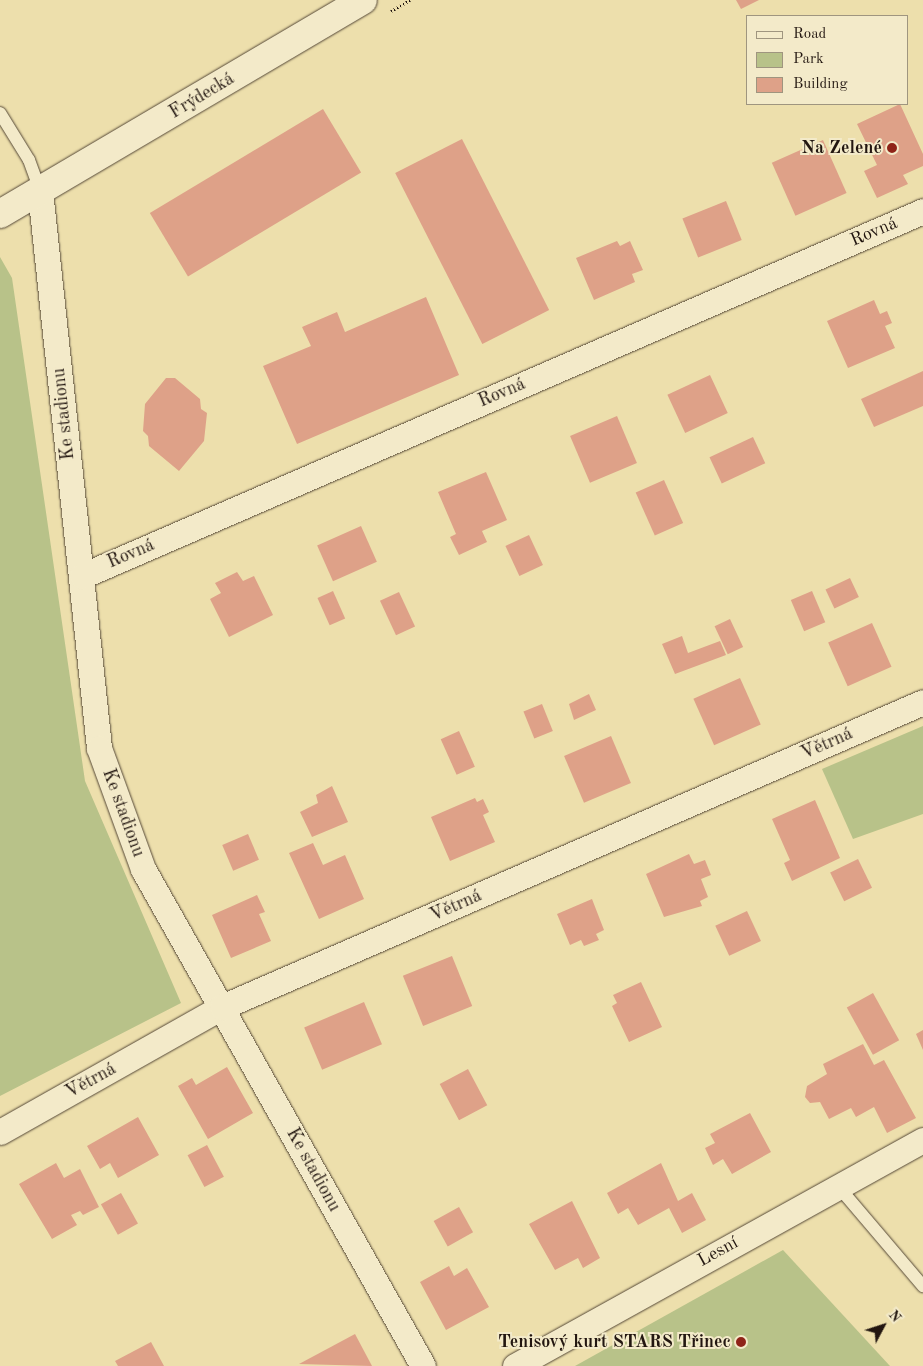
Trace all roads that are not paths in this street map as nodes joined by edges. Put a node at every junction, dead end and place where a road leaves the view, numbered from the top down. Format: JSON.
{"nodes":[{"id":1,"x":363,"y":0,"type":"edge"},
{"id":2,"x":0,"y":114,"type":"edge"},
{"id":3,"x":40,"y":191,"type":"junction"},
{"id":4,"x":923,"y":211,"type":"edge"},
{"id":5,"x":0,"y":214,"type":"edge"},
{"id":6,"x":82,"y":576,"type":"junction"},
{"id":7,"x":923,"y":702,"type":"edge"},
{"id":8,"x":222,"y":1008,"type":"junction"},
{"id":9,"x":0,"y":1132,"type":"edge"},
{"id":10,"x":923,"y":1140,"type":"edge"},
{"id":11,"x":837,"y":1185,"type":"junction"},
{"id":12,"x":923,"y":1286,"type":"edge"},
{"id":13,"x":423,"y":1366,"type":"edge"},
{"id":14,"x":515,"y":1366,"type":"edge"}],
"edges":[{"from":1,"to":3,"type":"main road","name":"Frýdecká"},
{"from":2,"to":3,"type":"lane"},
{"from":3,"to":5,"type":"main road","name":"Frýdecká"},
{"from":3,"to":6,"type":"street","name":"Ke stadionu"},
{"from":4,"to":6,"type":"street","name":"Rovná"},
{"from":6,"to":8,"type":"street","name":"Ke stadionu"},
{"from":7,"to":8,"type":"street","name":"Větrná"},
{"from":8,"to":9,"type":"street","name":"Větrná"},
{"from":8,"to":13,"type":"street","name":"Ke stadionu"},
{"from":10,"to":11,"type":"street","name":"Lesní"},
{"from":11,"to":12,"type":"lane"},
{"from":11,"to":14,"type":"street","name":"Lesní"}]}
